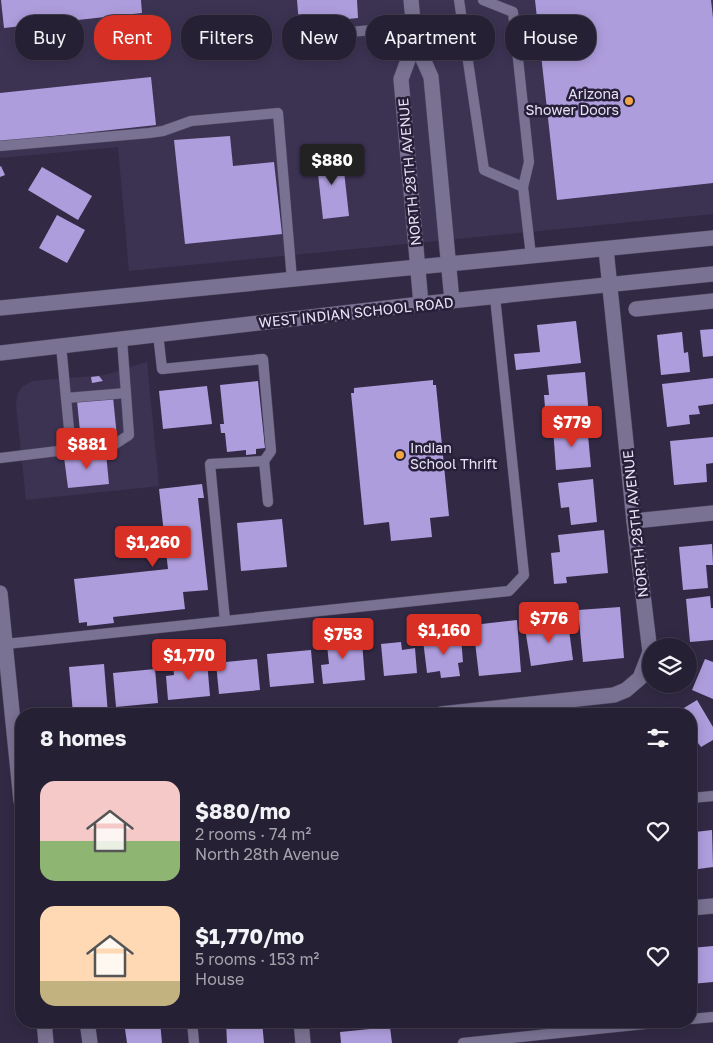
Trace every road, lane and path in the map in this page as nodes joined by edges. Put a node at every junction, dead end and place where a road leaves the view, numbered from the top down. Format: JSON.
{"nodes":[{"id":1,"x":411,"y":0,"type":"edge"},
{"id":2,"x":459,"y":0,"type":"edge"},
{"id":3,"x":483,"y":0,"type":"edge"},
{"id":4,"x":412,"y":15,"type":"edge"},
{"id":5,"x":407,"y":60,"type":"edge"},
{"id":6,"x":424,"y":60,"type":"edge"},
{"id":7,"x":0,"y":146,"type":"edge"},
{"id":8,"x":523,"y":187,"type":"junction"},
{"id":9,"x":713,"y":238,"type":"edge"},
{"id":10,"x":606,"y":249,"type":"junction"},
{"id":11,"x":531,"y":256,"type":"junction"},
{"id":12,"x":448,"y":264,"type":"junction"},
{"id":13,"x":418,"y":267,"type":"junction"},
{"id":14,"x":713,"y":274,"type":"edge"},
{"id":15,"x":292,"y":280,"type":"junction"},
{"id":16,"x":610,"y":284,"type":"junction"},
{"id":17,"x":495,"y":297,"type":"junction"},
{"id":18,"x":452,"y":301,"type":"junction"},
{"id":19,"x":713,"y":301,"type":"edge"},
{"id":20,"x":421,"y":304,"type":"junction"},
{"id":21,"x":0,"y":308,"type":"edge"},
{"id":22,"x":636,"y":309,"type":"dead end"},
{"id":23,"x":158,"y":334,"type":"junction"},
{"id":24,"x":122,"y":338,"type":"junction"},
{"id":25,"x":61,"y":346,"type":"junction"},
{"id":26,"x":0,"y":352,"type":"edge"},
{"id":27,"x":126,"y":393,"type":"junction"},
{"id":28,"x":66,"y":398,"type":"junction"},
{"id":29,"x":71,"y":450,"type":"junction"},
{"id":30,"x":0,"y":458,"type":"edge"},
{"id":31,"x":264,"y":461,"type":"junction"},
{"id":32,"x":268,"y":502,"type":"dead end"},
{"id":33,"x":713,"y":513,"type":"edge"},
{"id":34,"x":634,"y":521,"type":"junction"},
{"id":35,"x":0,"y":593,"type":"edge"},
{"id":36,"x":225,"y":621,"type":"junction"},
{"id":37,"x":4,"y":640,"type":"edge"},
{"id":38,"x":499,"y":708,"type":"edge"},
{"id":39,"x":15,"y":727,"type":"edge"},
{"id":40,"x":713,"y":796,"type":"edge"},
{"id":41,"x":697,"y":797,"type":"edge"},
{"id":42,"x":713,"y":906,"type":"edge"},
{"id":43,"x":697,"y":907,"type":"edge"},
{"id":44,"x":713,"y":1017,"type":"edge"},
{"id":45,"x":697,"y":1018,"type":"edge"},
{"id":46,"x":45,"y":1028,"type":"edge"},
{"id":47,"x":88,"y":1028,"type":"edge"},
{"id":48,"x":193,"y":1028,"type":"edge"},
{"id":49,"x":302,"y":1028,"type":"edge"},
{"id":50,"x":606,"y":1028,"type":"edge"},
{"id":51,"x":46,"y":1043,"type":"edge"},
{"id":52,"x":90,"y":1043,"type":"edge"},
{"id":53,"x":194,"y":1043,"type":"edge"},
{"id":54,"x":304,"y":1043,"type":"edge"},
{"id":55,"x":463,"y":1043,"type":"edge"}],
"edges":[{"from":1,"to":4,"type":"main road","name":"NORTH 28TH AVENUE"},
{"from":2,"to":8,"type":"lane"},
{"from":3,"to":8,"type":"lane"},
{"from":5,"to":13,"type":"main road","name":"NORTH 28TH AVENUE"},
{"from":6,"to":12,"type":"main road","name":"NORTH 28TH AVENUE"},
{"from":7,"to":15,"type":"lane"},
{"from":8,"to":11,"type":"lane"},
{"from":9,"to":10,"type":"main road"},
{"from":10,"to":11,"type":"main road"},
{"from":10,"to":16,"type":"main road","name":"NORTH 28TH AVENUE"},
{"from":11,"to":12,"type":"main road"},
{"from":12,"to":13,"type":"main road"},
{"from":12,"to":18,"type":"main road","name":"NORTH 28TH AVENUE"},
{"from":13,"to":15,"type":"main road"},
{"from":13,"to":20,"type":"main road","name":"NORTH 28TH AVENUE"},
{"from":14,"to":16,"type":"main road","name":"WEST INDIAN SCHOOL ROAD"},
{"from":15,"to":21,"type":"main road"},
{"from":16,"to":17,"type":"main road","name":"WEST INDIAN SCHOOL ROAD"},
{"from":16,"to":34,"type":"main road","name":"NORTH 28TH AVENUE"},
{"from":17,"to":18,"type":"main road","name":"WEST INDIAN SCHOOL ROAD"},
{"from":17,"to":36,"type":"lane"},
{"from":18,"to":20,"type":"main road","name":"WEST INDIAN SCHOOL ROAD"},
{"from":19,"to":22,"type":"main road"},
{"from":20,"to":23,"type":"main road","name":"WEST INDIAN SCHOOL ROAD"},
{"from":23,"to":24,"type":"main road","name":"WEST INDIAN SCHOOL ROAD"},
{"from":23,"to":31,"type":"lane"},
{"from":24,"to":25,"type":"main road","name":"WEST INDIAN SCHOOL ROAD"},
{"from":24,"to":27,"type":"lane"},
{"from":25,"to":26,"type":"main road","name":"WEST INDIAN SCHOOL ROAD"},
{"from":25,"to":28,"type":"lane"},
{"from":27,"to":28,"type":"lane"},
{"from":27,"to":29,"type":"lane"},
{"from":28,"to":29,"type":"lane"},
{"from":29,"to":30,"type":"lane"},
{"from":31,"to":32,"type":"lane"},
{"from":31,"to":36,"type":"lane"},
{"from":33,"to":34,"type":"main road"},
{"from":34,"to":38,"type":"main road","name":"NORTH 28TH AVENUE"},
{"from":35,"to":37,"type":"main road"},
{"from":36,"to":37,"type":"lane"},
{"from":37,"to":39,"type":"main road"},
{"from":40,"to":41,"type":"lane"},
{"from":42,"to":43,"type":"main road"},
{"from":44,"to":45,"type":"lane"},
{"from":46,"to":51,"type":"main road"},
{"from":47,"to":52,"type":"main road"},
{"from":48,"to":53,"type":"lane"},
{"from":49,"to":54,"type":"main road"},
{"from":50,"to":55,"type":"lane"}]}
